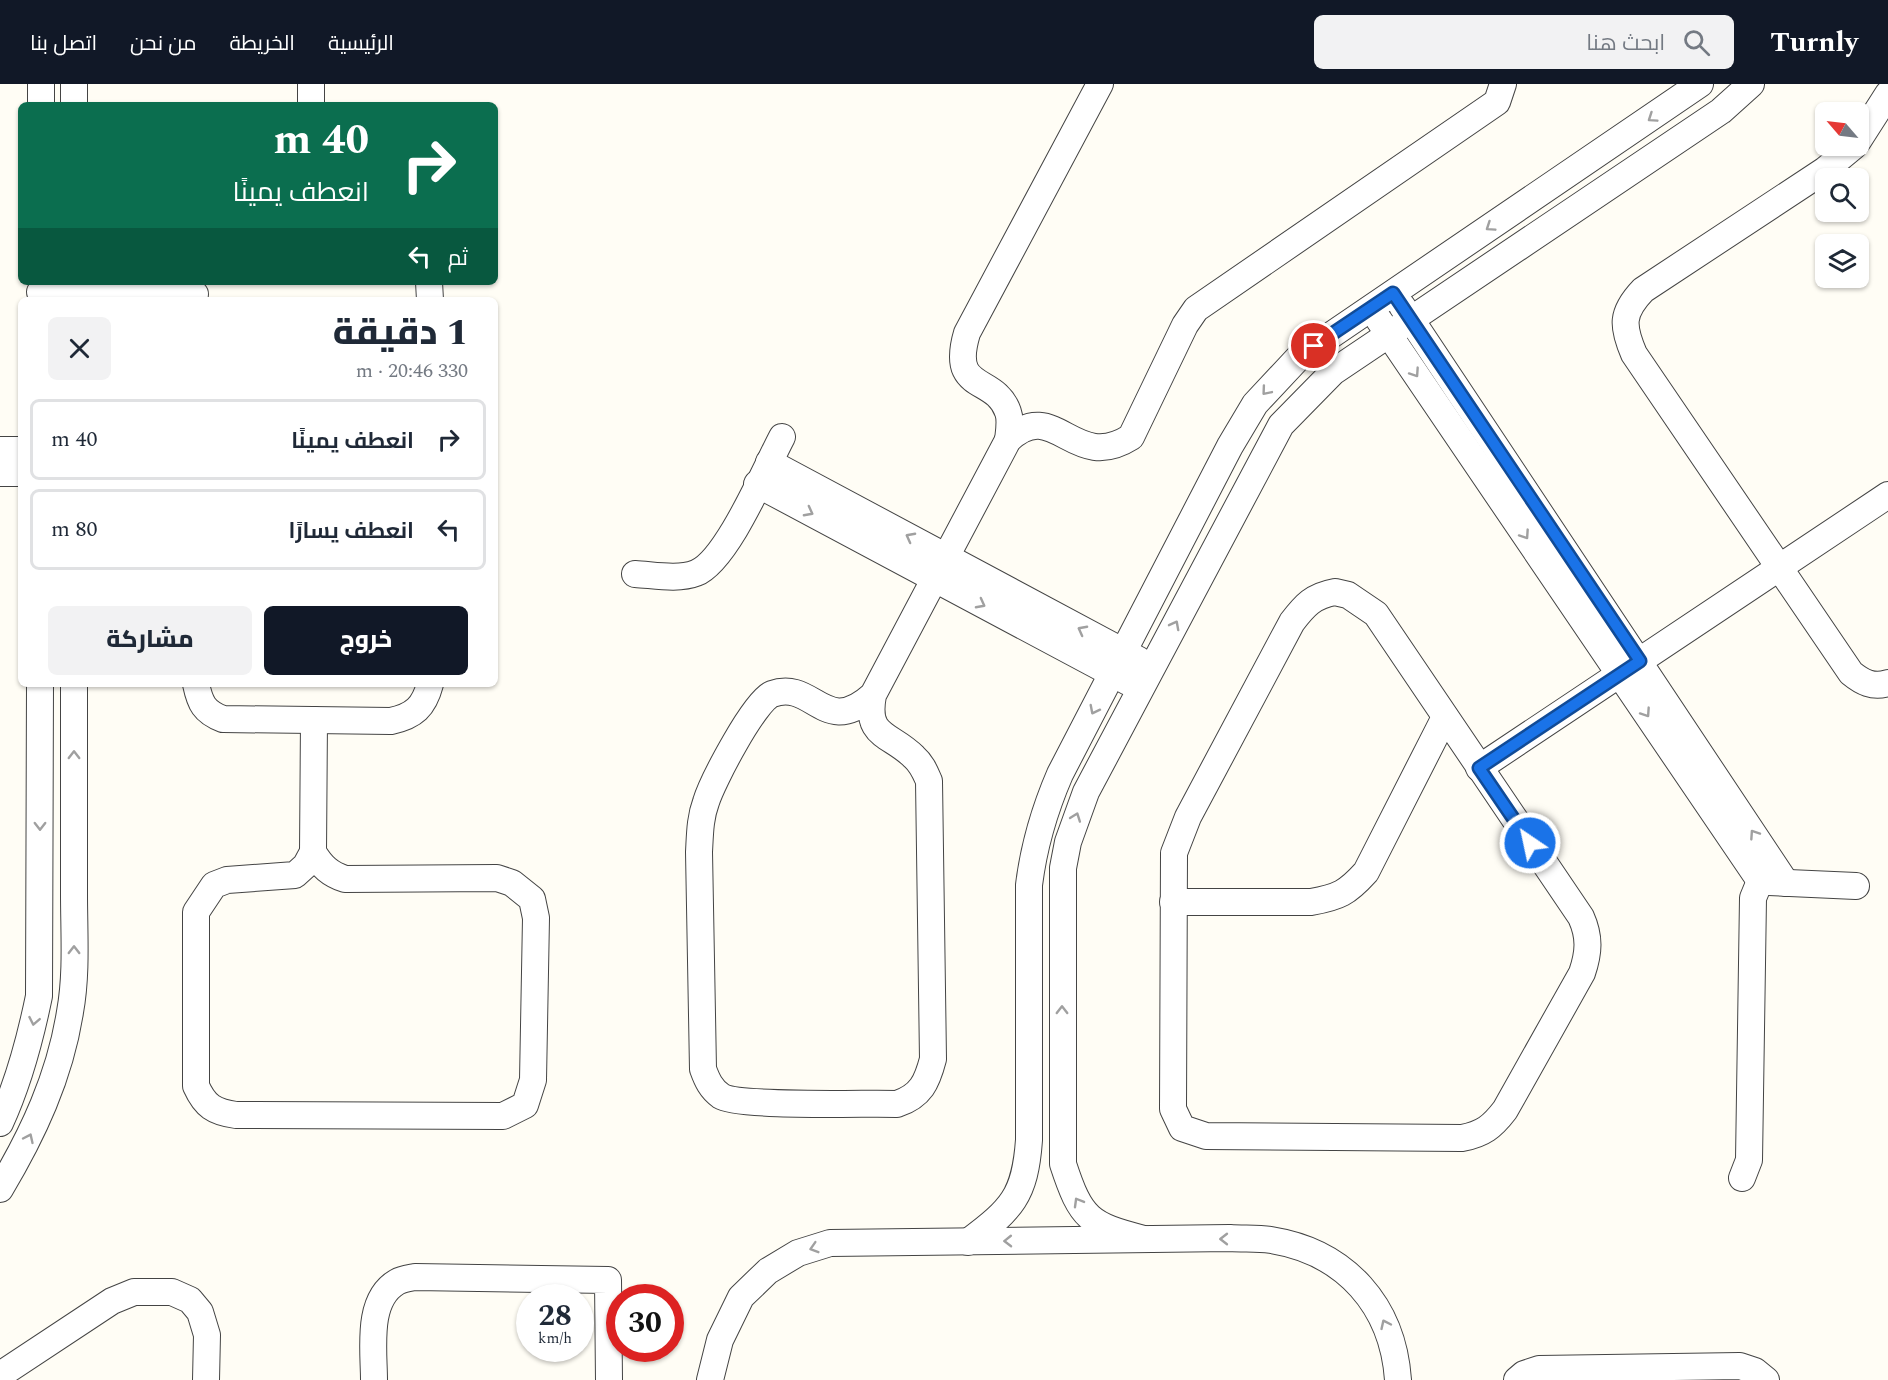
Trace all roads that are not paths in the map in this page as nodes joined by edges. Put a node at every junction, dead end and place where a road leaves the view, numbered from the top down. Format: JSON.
{"nodes":[{"id":1,"x":40,"y":84,"type":"edge"},
{"id":2,"x":74,"y":84,"type":"edge"},
{"id":3,"x":311,"y":84,"type":"edge"},
{"id":4,"x":1100,"y":84,"type":"edge"},
{"id":5,"x":1503,"y":84,"type":"edge"},
{"id":6,"x":1700,"y":84,"type":"edge"},
{"id":7,"x":1751,"y":84,"type":"edge"},
{"id":8,"x":1888,"y":93,"type":"edge"},
{"id":9,"x":40,"y":102,"type":"edge"},
{"id":10,"x":74,"y":102,"type":"edge"},
{"id":11,"x":311,"y":102,"type":"edge"},
{"id":12,"x":1869,"y":123,"type":"edge"},
{"id":13,"x":1842,"y":156,"type":"edge"},
{"id":14,"x":40,"y":291,"type":"edge"},
{"id":15,"x":74,"y":291,"type":"edge"},
{"id":16,"x":195,"y":292,"type":"edge"},
{"id":17,"x":1393,"y":293,"type":"junction"},
{"id":18,"x":1370,"y":308,"type":"junction"},
{"id":19,"x":1411,"y":320,"type":"junction"},
{"id":20,"x":1389,"y":334,"type":"junction"},
{"id":21,"x":782,"y":437,"type":"dead end"},
{"id":22,"x":1008,"y":440,"type":"junction"},
{"id":23,"x":0,"y":450,"type":"edge"},
{"id":24,"x":18,"y":450,"type":"edge"},
{"id":25,"x":769,"y":462,"type":"junction"},
{"id":26,"x":0,"y":473,"type":"edge"},
{"id":27,"x":18,"y":473,"type":"edge"},
{"id":28,"x":757,"y":484,"type":"junction"},
{"id":29,"x":1888,"y":495,"type":"edge"},
{"id":30,"x":1779,"y":567,"type":"junction"},
{"id":31,"x":940,"y":568,"type":"junction"},
{"id":32,"x":635,"y":574,"type":"dead end"},
{"id":33,"x":1118,"y":663,"type":"junction"},
{"id":34,"x":1630,"y":668,"type":"junction"},
{"id":35,"x":1147,"y":678,"type":"junction"},
{"id":36,"x":1888,"y":683,"type":"edge"},
{"id":37,"x":40,"y":687,"type":"edge"},
{"id":38,"x":74,"y":687,"type":"edge"},
{"id":39,"x":196,"y":687,"type":"edge"},
{"id":40,"x":429,"y":687,"type":"edge"},
{"id":41,"x":873,"y":695,"type":"junction"},
{"id":42,"x":1445,"y":717,"type":"junction"},
{"id":43,"x":314,"y":720,"type":"junction"},
{"id":44,"x":1479,"y":768,"type":"junction"},
{"id":45,"x":314,"y":852,"type":"junction"},
{"id":46,"x":1760,"y":881,"type":"junction"},
{"id":47,"x":1786,"y":883,"type":"junction"},
{"id":48,"x":1856,"y":886,"type":"dead end"},
{"id":49,"x":1173,"y":902,"type":"junction"},
{"id":50,"x":0,"y":1123,"type":"edge"},
{"id":51,"x":1742,"y":1178,"type":"dead end"},
{"id":52,"x":0,"y":1189,"type":"edge"},
{"id":53,"x":1144,"y":1239,"type":"junction"},
{"id":54,"x":968,"y":1242,"type":"junction"},
{"id":55,"x":0,"y":1375,"type":"edge"},
{"id":56,"x":206,"y":1380,"type":"edge"},
{"id":57,"x":374,"y":1380,"type":"edge"},
{"id":58,"x":609,"y":1380,"type":"edge"},
{"id":59,"x":710,"y":1380,"type":"edge"},
{"id":60,"x":1398,"y":1380,"type":"edge"},
{"id":61,"x":1517,"y":1380,"type":"edge"},
{"id":62,"x":1767,"y":1380,"type":"edge"}],
"edges":[{"from":1,"to":9,"type":"street"},
{"from":2,"to":10,"type":"street"},
{"from":3,"to":11,"type":"street"},
{"from":4,"to":22,"type":"street"},
{"from":5,"to":22,"type":"street"},
{"from":6,"to":17,"type":"street","one_way":true},
{"from":7,"to":19,"type":"street"},
{"from":8,"to":12,"type":"street"},
{"from":13,"to":30,"type":"street"},
{"from":14,"to":15,"type":"street"},
{"from":15,"to":16,"type":"street"},
{"from":17,"to":18,"type":"street"},
{"from":17,"to":19,"type":"street"},
{"from":18,"to":20,"type":"street"},
{"from":18,"to":33,"type":"street","one_way":true},
{"from":19,"to":20,"type":"street"},
{"from":19,"to":34,"type":"street"},
{"from":20,"to":34,"type":"street","one_way":true},
{"from":35,"to":20,"type":"street","one_way":true},
{"from":21,"to":25,"type":"street"},
{"from":22,"to":31,"type":"street"},
{"from":23,"to":24,"type":"street"},
{"from":25,"to":28,"type":"street"},
{"from":31,"to":25,"type":"street","one_way":true},
{"from":26,"to":27,"type":"street"},
{"from":28,"to":31,"type":"street","one_way":true},
{"from":28,"to":32,"type":"street"},
{"from":29,"to":30,"type":"street"},
{"from":30,"to":34,"type":"street"},
{"from":30,"to":36,"type":"street"},
{"from":31,"to":33,"type":"street"},
{"from":31,"to":41,"type":"street"},
{"from":33,"to":35,"type":"street"},
{"from":33,"to":54,"type":"street","one_way":true},
{"from":34,"to":44,"type":"street"},
{"from":34,"to":46,"type":"street","one_way":true},
{"from":47,"to":34,"type":"street","one_way":true},
{"from":53,"to":35,"type":"street","one_way":true},
{"from":37,"to":50,"type":"street","one_way":true},
{"from":52,"to":38,"type":"street","one_way":true},
{"from":39,"to":43,"type":"street"},
{"from":40,"to":43,"type":"street"},
{"from":41,"to":41,"type":"street"},
{"from":42,"to":44,"type":"street"},
{"from":42,"to":49,"type":"street"},
{"from":42,"to":49,"type":"street"},
{"from":43,"to":45,"type":"street"},
{"from":44,"to":49,"type":"street"},
{"from":45,"to":45,"type":"street"},
{"from":46,"to":47,"type":"street"},
{"from":46,"to":51,"type":"street"},
{"from":47,"to":48,"type":"street"},
{"from":53,"to":54,"type":"street","one_way":true},
{"from":60,"to":53,"type":"street","one_way":true},
{"from":54,"to":59,"type":"street","one_way":true},
{"from":55,"to":56,"type":"street"},
{"from":57,"to":58,"type":"street"},
{"from":61,"to":62,"type":"street"}]}
